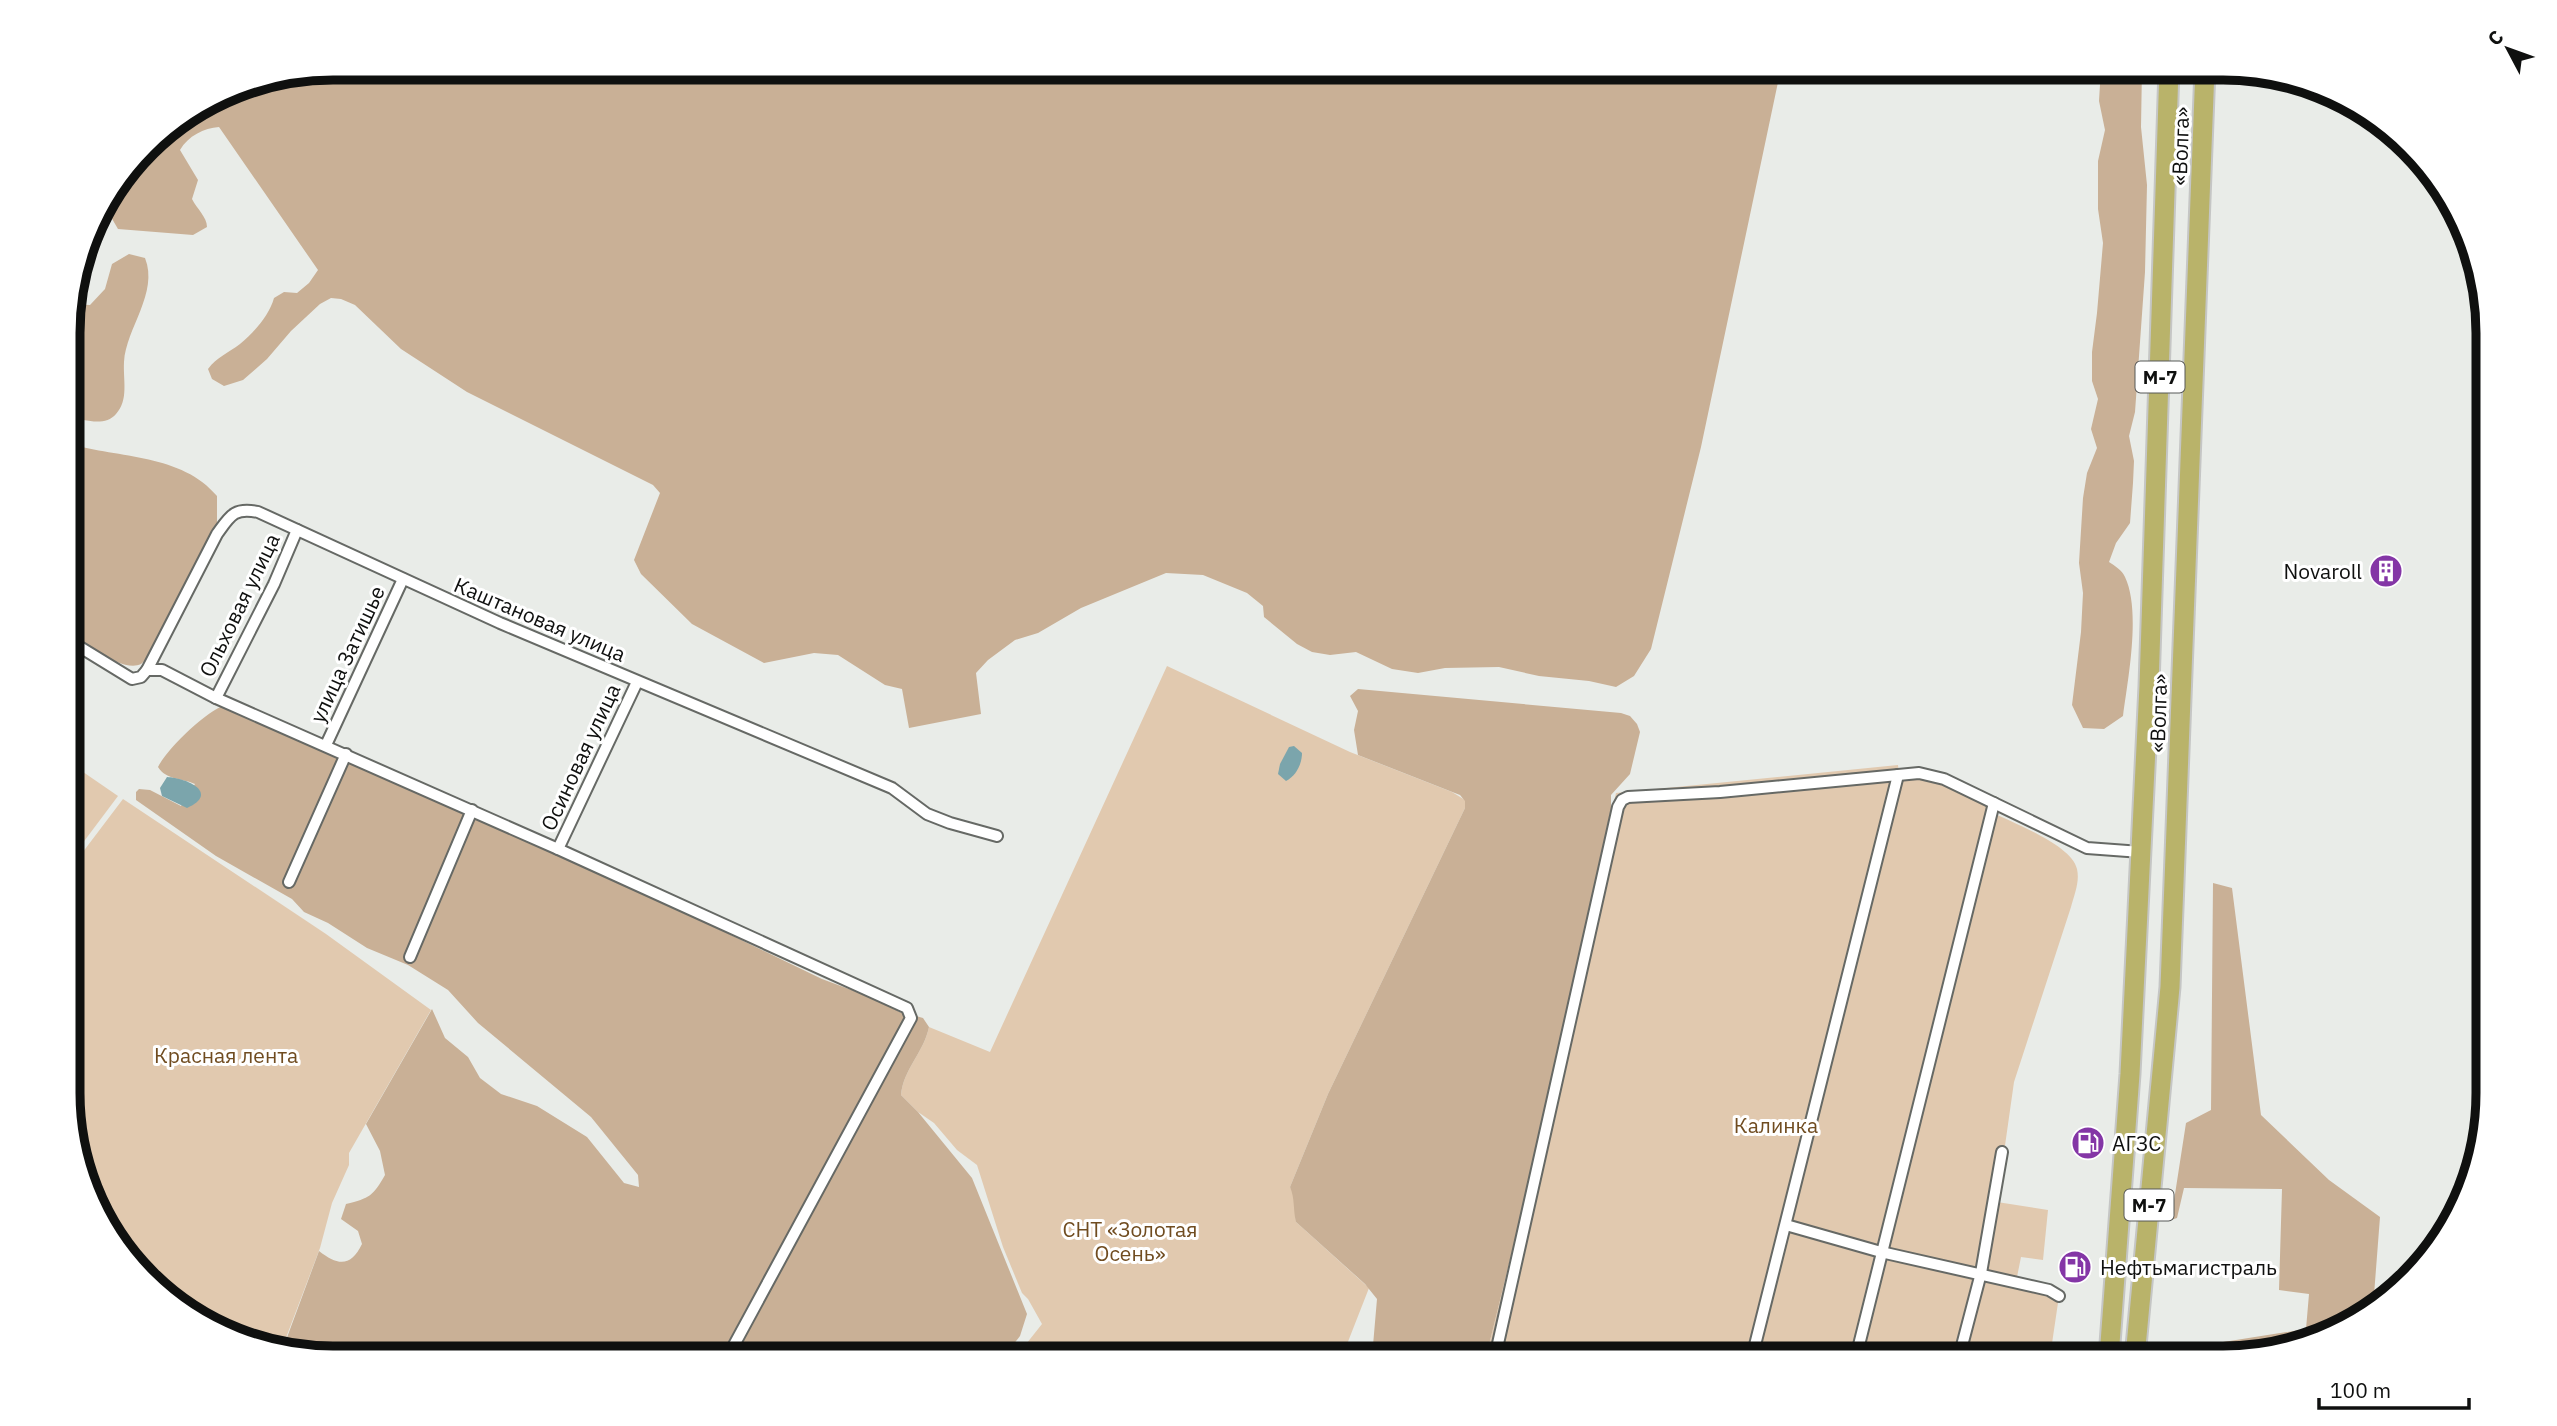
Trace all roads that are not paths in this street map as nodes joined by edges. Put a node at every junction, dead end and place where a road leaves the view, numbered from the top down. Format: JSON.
{"nodes":[{"id":1,"x":2169,"y":80,"type":"edge"},
{"id":2,"x":2205,"y":80,"type":"edge"},
{"id":3,"x":297,"y":530,"type":"junction"},
{"id":4,"x":403,"y":579,"type":"junction"},
{"id":5,"x":80,"y":647,"type":"edge"},
{"id":6,"x":148,"y":670,"type":"junction"},
{"id":7,"x":637,"y":682,"type":"junction"},
{"id":8,"x":216,"y":698,"type":"junction"},
{"id":9,"x":326,"y":745,"type":"junction"},
{"id":10,"x":346,"y":754,"type":"junction"},
{"id":11,"x":1898,"y":775,"type":"junction"},
{"id":12,"x":1994,"y":803,"type":"junction"},
{"id":13,"x":472,"y":810,"type":"junction"},
{"id":14,"x":997,"y":836,"type":"dead end"},
{"id":15,"x":558,"y":849,"type":"junction"},
{"id":16,"x":2141,"y":852,"type":"junction"},
{"id":17,"x":289,"y":882,"type":"dead end"},
{"id":18,"x":410,"y":957,"type":"dead end"},
{"id":19,"x":2002,"y":1152,"type":"dead end"},
{"id":20,"x":1786,"y":1225,"type":"junction"},
{"id":21,"x":1881,"y":1252,"type":"junction"},
{"id":22,"x":1981,"y":1273,"type":"junction"},
{"id":23,"x":2059,"y":1296,"type":"dead end"},
{"id":24,"x":733,"y":1346,"type":"edge"},
{"id":25,"x":1497,"y":1346,"type":"edge"},
{"id":26,"x":1755,"y":1346,"type":"edge"},
{"id":27,"x":1859,"y":1346,"type":"edge"},
{"id":28,"x":1962,"y":1346,"type":"edge"},
{"id":29,"x":2110,"y":1346,"type":"edge"},
{"id":30,"x":2136,"y":1346,"type":"edge"}],
"edges":[{"from":1,"to":16,"type":"highway","name":"«Волга»","number":"М-7"},
{"from":2,"to":30,"type":"highway","name":"«Волга»","number":"М-7"},
{"from":3,"to":4,"type":"street","name":"Каштановая улица"},
{"from":3,"to":6,"type":"street","name":"Каштановая улица"},
{"from":3,"to":8,"type":"street","name":"Ольховая улица"},
{"from":4,"to":7,"type":"street","name":"Каштановая улица"},
{"from":4,"to":9,"type":"street","name":"улица Затишье"},
{"from":5,"to":6,"type":"street"},
{"from":6,"to":8,"type":"street"},
{"from":7,"to":14,"type":"street","name":"Каштановая улица"},
{"from":7,"to":15,"type":"street","name":"Осиновая улица"},
{"from":8,"to":9,"type":"street"},
{"from":9,"to":10,"type":"street"},
{"from":10,"to":13,"type":"street"},
{"from":10,"to":17,"type":"street"},
{"from":11,"to":12,"type":"street"},
{"from":11,"to":20,"type":"street"},
{"from":11,"to":25,"type":"street"},
{"from":12,"to":16,"type":"street"},
{"from":12,"to":21,"type":"street"},
{"from":13,"to":15,"type":"street"},
{"from":13,"to":18,"type":"street"},
{"from":15,"to":24,"type":"street"},
{"from":16,"to":29,"type":"highway","name":"«Волга»","number":"М-7"},
{"from":19,"to":22,"type":"street"},
{"from":20,"to":21,"type":"street"},
{"from":20,"to":26,"type":"street"},
{"from":21,"to":22,"type":"street"},
{"from":21,"to":27,"type":"street"},
{"from":22,"to":23,"type":"street"},
{"from":22,"to":28,"type":"street"}]}
